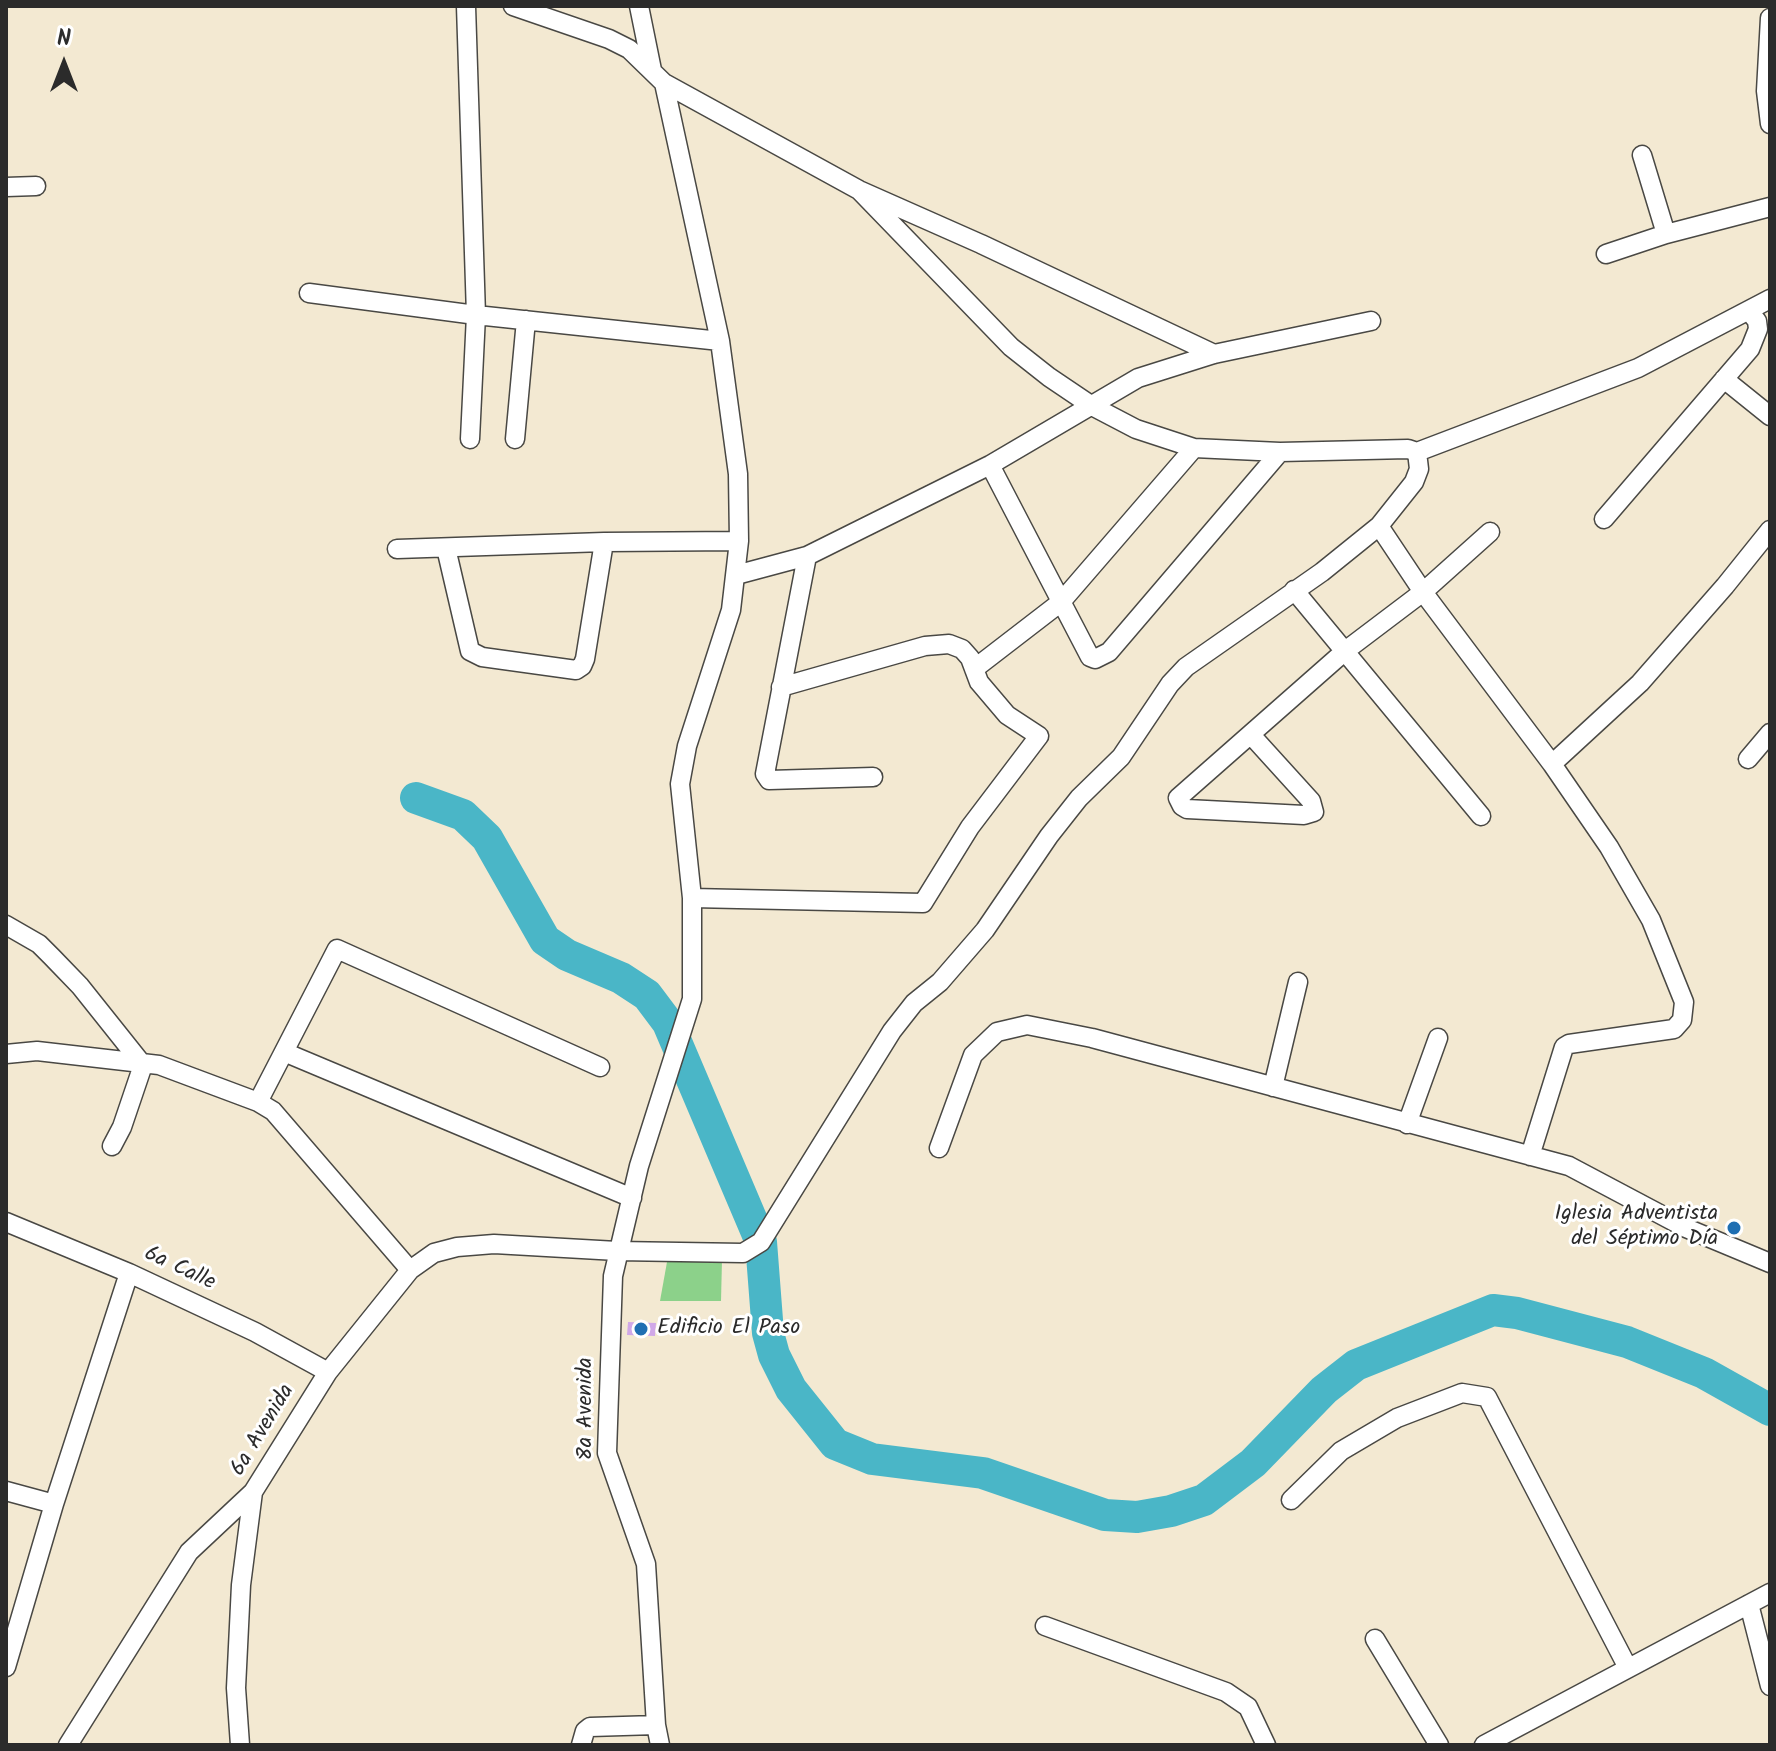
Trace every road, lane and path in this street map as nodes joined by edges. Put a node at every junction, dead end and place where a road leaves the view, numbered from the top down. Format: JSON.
{"nodes":[{"id":1,"x":466,"y":6,"type":"edge"},
{"id":2,"x":513,"y":6,"type":"edge"},
{"id":3,"x":639,"y":6,"type":"edge"},
{"id":4,"x":1770,"y":18,"type":"edge"},
{"id":5,"x":658,"y":76,"type":"junction"},
{"id":6,"x":1770,"y":124,"type":"edge"},
{"id":7,"x":1642,"y":155,"type":"dead end"},
{"id":8,"x":36,"y":186,"type":"dead end"},
{"id":9,"x":6,"y":187,"type":"edge"},
{"id":10,"x":859,"y":190,"type":"junction"},
{"id":11,"x":1770,"y":207,"type":"edge"},
{"id":12,"x":1666,"y":234,"type":"junction"},
{"id":13,"x":1606,"y":254,"type":"dead end"},
{"id":14,"x":309,"y":293,"type":"dead end"},
{"id":15,"x":1770,"y":299,"type":"edge"},
{"id":16,"x":1749,"y":311,"type":"junction"},
{"id":17,"x":476,"y":315,"type":"junction"},
{"id":18,"x":526,"y":320,"type":"junction"},
{"id":19,"x":1371,"y":321,"type":"dead end"},
{"id":20,"x":720,"y":341,"type":"junction"},
{"id":21,"x":1214,"y":354,"type":"junction"},
{"id":22,"x":1724,"y":379,"type":"junction"},
{"id":23,"x":1092,"y":406,"type":"junction"},
{"id":24,"x":1770,"y":416,"type":"edge"},
{"id":25,"x":470,"y":439,"type":"dead end"},
{"id":26,"x":515,"y":439,"type":"dead end"},
{"id":27,"x":1194,"y":448,"type":"junction"},
{"id":28,"x":1280,"y":452,"type":"junction"},
{"id":29,"x":1417,"y":452,"type":"junction"},
{"id":30,"x":990,"y":465,"type":"junction"},
{"id":31,"x":1604,"y":519,"type":"dead end"},
{"id":32,"x":1379,"y":526,"type":"junction"},
{"id":33,"x":1770,"y":530,"type":"edge"},
{"id":34,"x":1490,"y":532,"type":"dead end"},
{"id":35,"x":739,"y":541,"type":"junction"},
{"id":36,"x":604,"y":542,"type":"junction"},
{"id":37,"x":446,"y":548,"type":"junction"},
{"id":38,"x":397,"y":549,"type":"dead end"},
{"id":39,"x":807,"y":556,"type":"junction"},
{"id":40,"x":736,"y":575,"type":"junction"},
{"id":41,"x":1294,"y":590,"type":"junction"},
{"id":42,"x":1423,"y":592,"type":"junction"},
{"id":43,"x":1061,"y":602,"type":"junction"},
{"id":44,"x":1345,"y":651,"type":"junction"},
{"id":45,"x":974,"y":669,"type":"junction"},
{"id":46,"x":781,"y":687,"type":"junction"},
{"id":47,"x":1770,"y":733,"type":"edge"},
{"id":48,"x":1252,"y":736,"type":"junction"},
{"id":49,"x":1748,"y":759,"type":"dead end"},
{"id":50,"x":1552,"y":764,"type":"junction"},
{"id":51,"x":873,"y":777,"type":"dead end"},
{"id":52,"x":1481,"y":816,"type":"dead end"},
{"id":53,"x":692,"y":898,"type":"junction"},
{"id":54,"x":6,"y":925,"type":"edge"},
{"id":55,"x":1298,"y":982,"type":"dead end"},
{"id":56,"x":1438,"y":1038,"type":"dead end"},
{"id":57,"x":284,"y":1052,"type":"junction"},
{"id":58,"x":6,"y":1054,"type":"edge"},
{"id":59,"x":143,"y":1065,"type":"junction"},
{"id":60,"x":600,"y":1067,"type":"dead end"},
{"id":61,"x":1273,"y":1087,"type":"junction"},
{"id":62,"x":258,"y":1102,"type":"junction"},
{"id":63,"x":1407,"y":1124,"type":"junction"},
{"id":64,"x":112,"y":1146,"type":"dead end"},
{"id":65,"x":939,"y":1148,"type":"dead end"},
{"id":66,"x":1530,"y":1156,"type":"junction"},
{"id":67,"x":632,"y":1198,"type":"junction"},
{"id":68,"x":6,"y":1222,"type":"edge"},
{"id":69,"x":617,"y":1251,"type":"junction"},
{"id":70,"x":1770,"y":1263,"type":"edge"},
{"id":71,"x":410,"y":1270,"type":"junction"},
{"id":72,"x":129,"y":1273,"type":"junction"},
{"id":73,"x":328,"y":1372,"type":"junction"},
{"id":74,"x":6,"y":1491,"type":"edge"},
{"id":75,"x":253,"y":1492,"type":"junction"},
{"id":76,"x":1291,"y":1500,"type":"dead end"},
{"id":77,"x":54,"y":1504,"type":"junction"},
{"id":78,"x":1770,"y":1593,"type":"edge"},
{"id":79,"x":1749,"y":1604,"type":"junction"},
{"id":80,"x":1045,"y":1626,"type":"dead end"},
{"id":81,"x":1375,"y":1639,"type":"dead end"},
{"id":82,"x":6,"y":1667,"type":"edge"},
{"id":83,"x":1628,"y":1668,"type":"junction"},
{"id":84,"x":1770,"y":1686,"type":"edge"},
{"id":85,"x":656,"y":1725,"type":"junction"},
{"id":86,"x":1520,"y":1736,"type":"edge"},
{"id":87,"x":68,"y":1745,"type":"edge"},
{"id":88,"x":240,"y":1745,"type":"edge"},
{"id":89,"x":581,"y":1745,"type":"edge"},
{"id":90,"x":660,"y":1745,"type":"edge"},
{"id":91,"x":1266,"y":1745,"type":"edge"},
{"id":92,"x":1439,"y":1745,"type":"edge"},
{"id":93,"x":1484,"y":1745,"type":"edge"}],
"edges":[{"from":1,"to":17,"type":"street"},
{"from":2,"to":5,"type":"street"},
{"from":3,"to":5,"type":"street","name":"8a Avenida"},
{"from":4,"to":6,"type":"street"},
{"from":5,"to":10,"type":"street"},
{"from":5,"to":20,"type":"street","name":"8a Avenida"},
{"from":7,"to":12,"type":"street"},
{"from":8,"to":9,"type":"street"},
{"from":10,"to":21,"type":"street"},
{"from":10,"to":23,"type":"street"},
{"from":11,"to":12,"type":"street"},
{"from":12,"to":13,"type":"street"},
{"from":14,"to":17,"type":"street"},
{"from":15,"to":16,"type":"street"},
{"from":16,"to":22,"type":"street"},
{"from":16,"to":29,"type":"street"},
{"from":17,"to":18,"type":"street"},
{"from":17,"to":25,"type":"street"},
{"from":18,"to":20,"type":"street"},
{"from":18,"to":26,"type":"street"},
{"from":19,"to":21,"type":"street"},
{"from":20,"to":35,"type":"street","name":"8a Avenida"},
{"from":21,"to":23,"type":"street"},
{"from":22,"to":24,"type":"street"},
{"from":22,"to":31,"type":"street"},
{"from":23,"to":27,"type":"street"},
{"from":23,"to":30,"type":"street"},
{"from":27,"to":28,"type":"street"},
{"from":27,"to":43,"type":"street"},
{"from":28,"to":29,"type":"street"},
{"from":28,"to":43,"type":"street"},
{"from":29,"to":32,"type":"street"},
{"from":30,"to":39,"type":"street"},
{"from":30,"to":43,"type":"street"},
{"from":32,"to":41,"type":"street"},
{"from":32,"to":42,"type":"street"},
{"from":33,"to":50,"type":"street"},
{"from":34,"to":42,"type":"street"},
{"from":35,"to":36,"type":"street"},
{"from":35,"to":40,"type":"street","name":"8a Avenida"},
{"from":36,"to":37,"type":"street"},
{"from":36,"to":37,"type":"street"},
{"from":37,"to":38,"type":"street"},
{"from":39,"to":40,"type":"street"},
{"from":39,"to":46,"type":"street"},
{"from":40,"to":53,"type":"street","name":"8a Avenida"},
{"from":41,"to":44,"type":"street"},
{"from":41,"to":69,"type":"street"},
{"from":42,"to":44,"type":"street"},
{"from":42,"to":50,"type":"street"},
{"from":43,"to":45,"type":"street"},
{"from":44,"to":48,"type":"street"},
{"from":44,"to":52,"type":"street"},
{"from":45,"to":46,"type":"street"},
{"from":45,"to":53,"type":"street"},
{"from":46,"to":51,"type":"street"},
{"from":47,"to":49,"type":"street"},
{"from":48,"to":48,"type":"street"},
{"from":50,"to":66,"type":"street"},
{"from":53,"to":67,"type":"street","name":"8a Avenida"},
{"from":54,"to":59,"type":"street"},
{"from":55,"to":61,"type":"street"},
{"from":56,"to":63,"type":"street"},
{"from":57,"to":60,"type":"street"},
{"from":57,"to":62,"type":"street"},
{"from":57,"to":67,"type":"street"},
{"from":58,"to":59,"type":"street"},
{"from":59,"to":62,"type":"street"},
{"from":59,"to":64,"type":"street"},
{"from":61,"to":63,"type":"street"},
{"from":61,"to":65,"type":"street"},
{"from":62,"to":71,"type":"street"},
{"from":63,"to":66,"type":"street"},
{"from":66,"to":70,"type":"street"},
{"from":67,"to":69,"type":"street","name":"8a Avenida"},
{"from":68,"to":72,"type":"street","name":"6a Calle"},
{"from":69,"to":71,"type":"street"},
{"from":69,"to":85,"type":"street","name":"8a Avenida"},
{"from":71,"to":73,"type":"street","name":"6a Avenida"},
{"from":72,"to":73,"type":"street","name":"6a Calle"},
{"from":72,"to":77,"type":"street"},
{"from":73,"to":75,"type":"street","name":"6a Avenida"},
{"from":74,"to":77,"type":"street"},
{"from":75,"to":87,"type":"street"},
{"from":75,"to":88,"type":"street","name":"6a Avenida"},
{"from":76,"to":83,"type":"street"},
{"from":77,"to":82,"type":"street"},
{"from":78,"to":79,"type":"street"},
{"from":79,"to":83,"type":"street"},
{"from":79,"to":84,"type":"street"},
{"from":80,"to":91,"type":"street"},
{"from":81,"to":92,"type":"street"},
{"from":83,"to":86,"type":"street"},
{"from":85,"to":89,"type":"street"},
{"from":85,"to":90,"type":"street","name":"8a Avenida"},
{"from":86,"to":93,"type":"street"}]}
